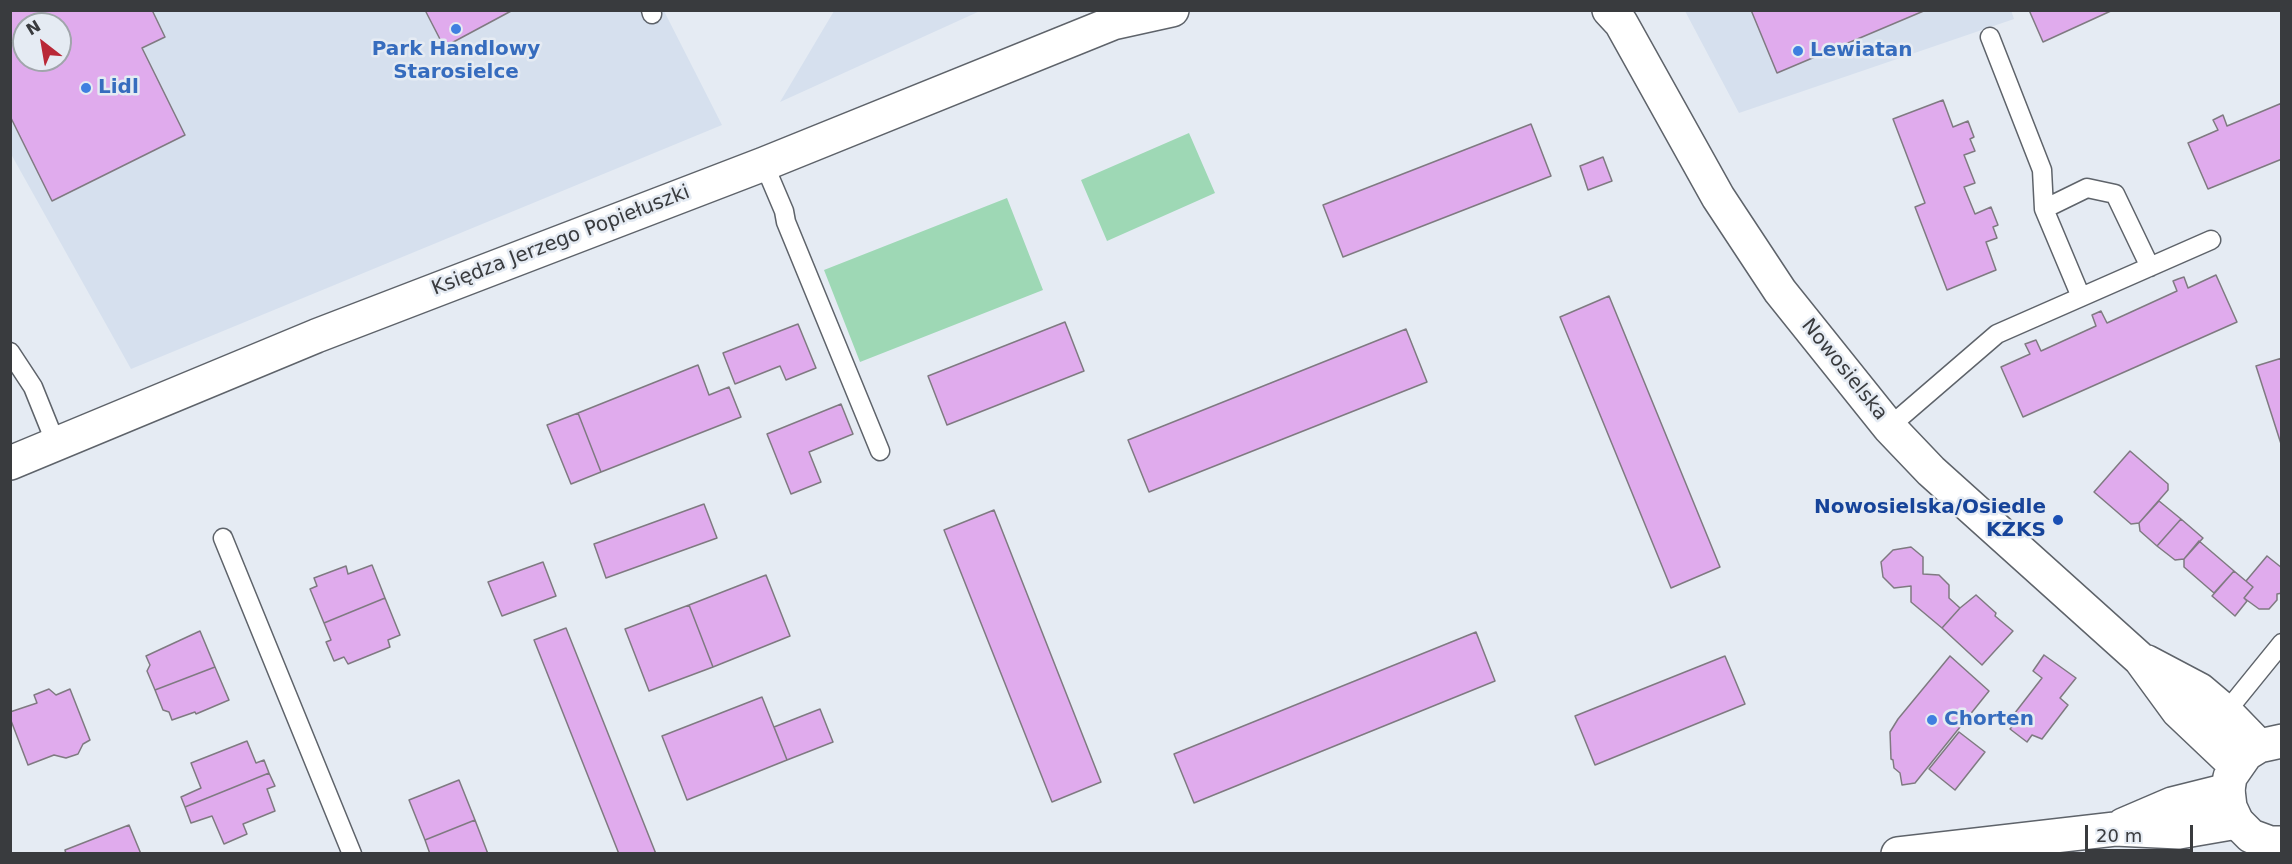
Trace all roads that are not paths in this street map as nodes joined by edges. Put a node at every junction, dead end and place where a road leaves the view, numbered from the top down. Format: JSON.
{"nodes":[{"id":1,"x":1173,"y":10,"type":"edge"},
{"id":2,"x":1616,"y":15,"type":"edge"},
{"id":3,"x":1124,"y":17,"type":"edge"},
{"id":4,"x":1990,"y":38,"type":"dead end"},
{"id":5,"x":764,"y":164,"type":"junction"},
{"id":6,"x":2044,"y":209,"type":"junction"},
{"id":7,"x":2211,"y":240,"type":"dead end"},
{"id":8,"x":2150,"y":267,"type":"junction"},
{"id":9,"x":2081,"y":297,"type":"junction"},
{"id":10,"x":10,"y":352,"type":"edge"},
{"id":11,"x":1889,"y":427,"type":"junction"},
{"id":12,"x":56,"y":444,"type":"junction"},
{"id":13,"x":880,"y":451,"type":"dead end"},
{"id":14,"x":10,"y":463,"type":"edge"},
{"id":15,"x":224,"y":538,"type":"dead end"},
{"id":16,"x":2282,"y":644,"type":"edge"},
{"id":17,"x":2140,"y":659,"type":"junction"},
{"id":18,"x":2226,"y":712,"type":"junction"},
{"id":19,"x":2251,"y":761,"type":"edge"},
{"id":20,"x":2237,"y":822,"type":"junction"},
{"id":21,"x":2115,"y":828,"type":"junction"},
{"id":22,"x":2276,"y":846,"type":"edge"},
{"id":23,"x":352,"y":854,"type":"edge"},
{"id":24,"x":1898,"y":854,"type":"edge"}],
"edges":[{"from":1,"to":3,"type":"street","name":"Księdza Jerzego Popiełuszki"},
{"from":2,"to":11,"type":"street","name":"Nowosielska"},
{"from":3,"to":5,"type":"street","name":"Księdza Jerzego Popiełuszki"},
{"from":4,"to":6,"type":"lane"},
{"from":5,"to":12,"type":"street","name":"Księdza Jerzego Popiełuszki"},
{"from":5,"to":13,"type":"lane"},
{"from":6,"to":8,"type":"lane"},
{"from":6,"to":9,"type":"lane"},
{"from":7,"to":8,"type":"lane"},
{"from":8,"to":9,"type":"lane"},
{"from":9,"to":11,"type":"lane"},
{"from":10,"to":12,"type":"lane"},
{"from":11,"to":17,"type":"street","name":"Nowosielska"},
{"from":12,"to":14,"type":"street","name":"Księdza Jerzego Popiełuszki"},
{"from":15,"to":23,"type":"lane"},
{"from":16,"to":18,"type":"lane"},
{"from":17,"to":18,"type":"street","name":"Nowosielska"},
{"from":17,"to":19,"type":"street","name":"Nowosielska"},
{"from":18,"to":19,"type":"street","name":"Nowosielska"},
{"from":19,"to":20,"type":"street"},
{"from":19,"to":21,"type":"street"},
{"from":20,"to":21,"type":"street"},
{"from":20,"to":22,"type":"street"},
{"from":21,"to":24,"type":"street"}]}
